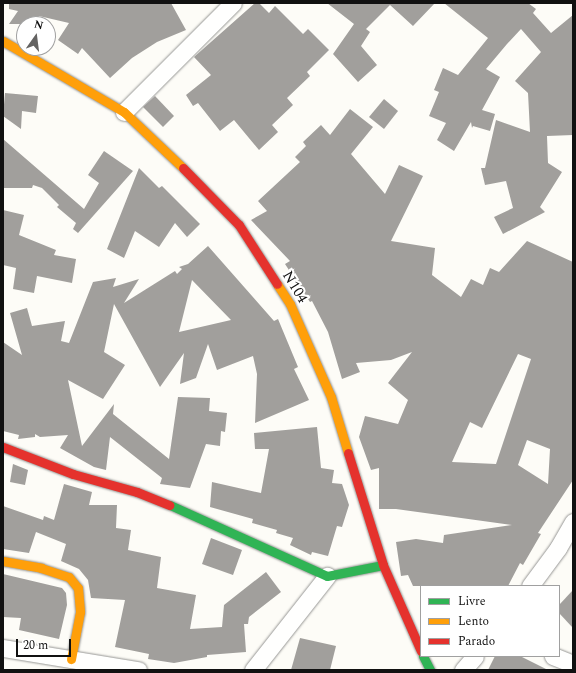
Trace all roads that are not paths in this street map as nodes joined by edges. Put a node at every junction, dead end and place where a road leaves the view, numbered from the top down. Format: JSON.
{"nodes":[{"id":1,"x":233,"y":3,"type":"edge"},
{"id":2,"x":3,"y":41,"type":"edge"},
{"id":3,"x":124,"y":112,"type":"junction"},
{"id":4,"x":3,"y":447,"type":"edge"},
{"id":5,"x":573,"y":522,"type":"edge"},
{"id":6,"x":566,"y":549,"type":"edge"},
{"id":7,"x":3,"y":562,"type":"edge"},
{"id":8,"x":383,"y":565,"type":"junction"},
{"id":9,"x":327,"y":576,"type":"junction"},
{"id":10,"x":531,"y":585,"type":"edge"},
{"id":11,"x":3,"y":648,"type":"edge"},
{"id":12,"x":420,"y":649,"type":"edge"},
{"id":13,"x":424,"y":657,"type":"edge"},
{"id":14,"x":474,"y":657,"type":"edge"},
{"id":15,"x":556,"y":657,"type":"edge"},
{"id":16,"x":71,"y":659,"type":"junction"},
{"id":17,"x":573,"y":664,"type":"edge"},
{"id":18,"x":138,"y":670,"type":"edge"},
{"id":19,"x":253,"y":670,"type":"edge"},
{"id":20,"x":430,"y":670,"type":"edge"},
{"id":21,"x":463,"y":670,"type":"edge"}],
"edges":[{"from":1,"to":3,"type":"street"},
{"from":2,"to":3,"type":"street","name":"N104","number":"N104"},
{"from":3,"to":8,"type":"street","name":"N104","number":"N104"},
{"from":4,"to":9,"type":"street"},
{"from":5,"to":6,"type":"street"},
{"from":6,"to":10,"type":"street"},
{"from":7,"to":16,"type":"street"},
{"from":8,"to":9,"type":"street"},
{"from":8,"to":12,"type":"street","name":"N104","number":"N104"},
{"from":9,"to":19,"type":"street"},
{"from":11,"to":16,"type":"street"},
{"from":13,"to":20,"type":"street"},
{"from":14,"to":21,"type":"street"},
{"from":15,"to":17,"type":"street"},
{"from":16,"to":18,"type":"street"}]}
